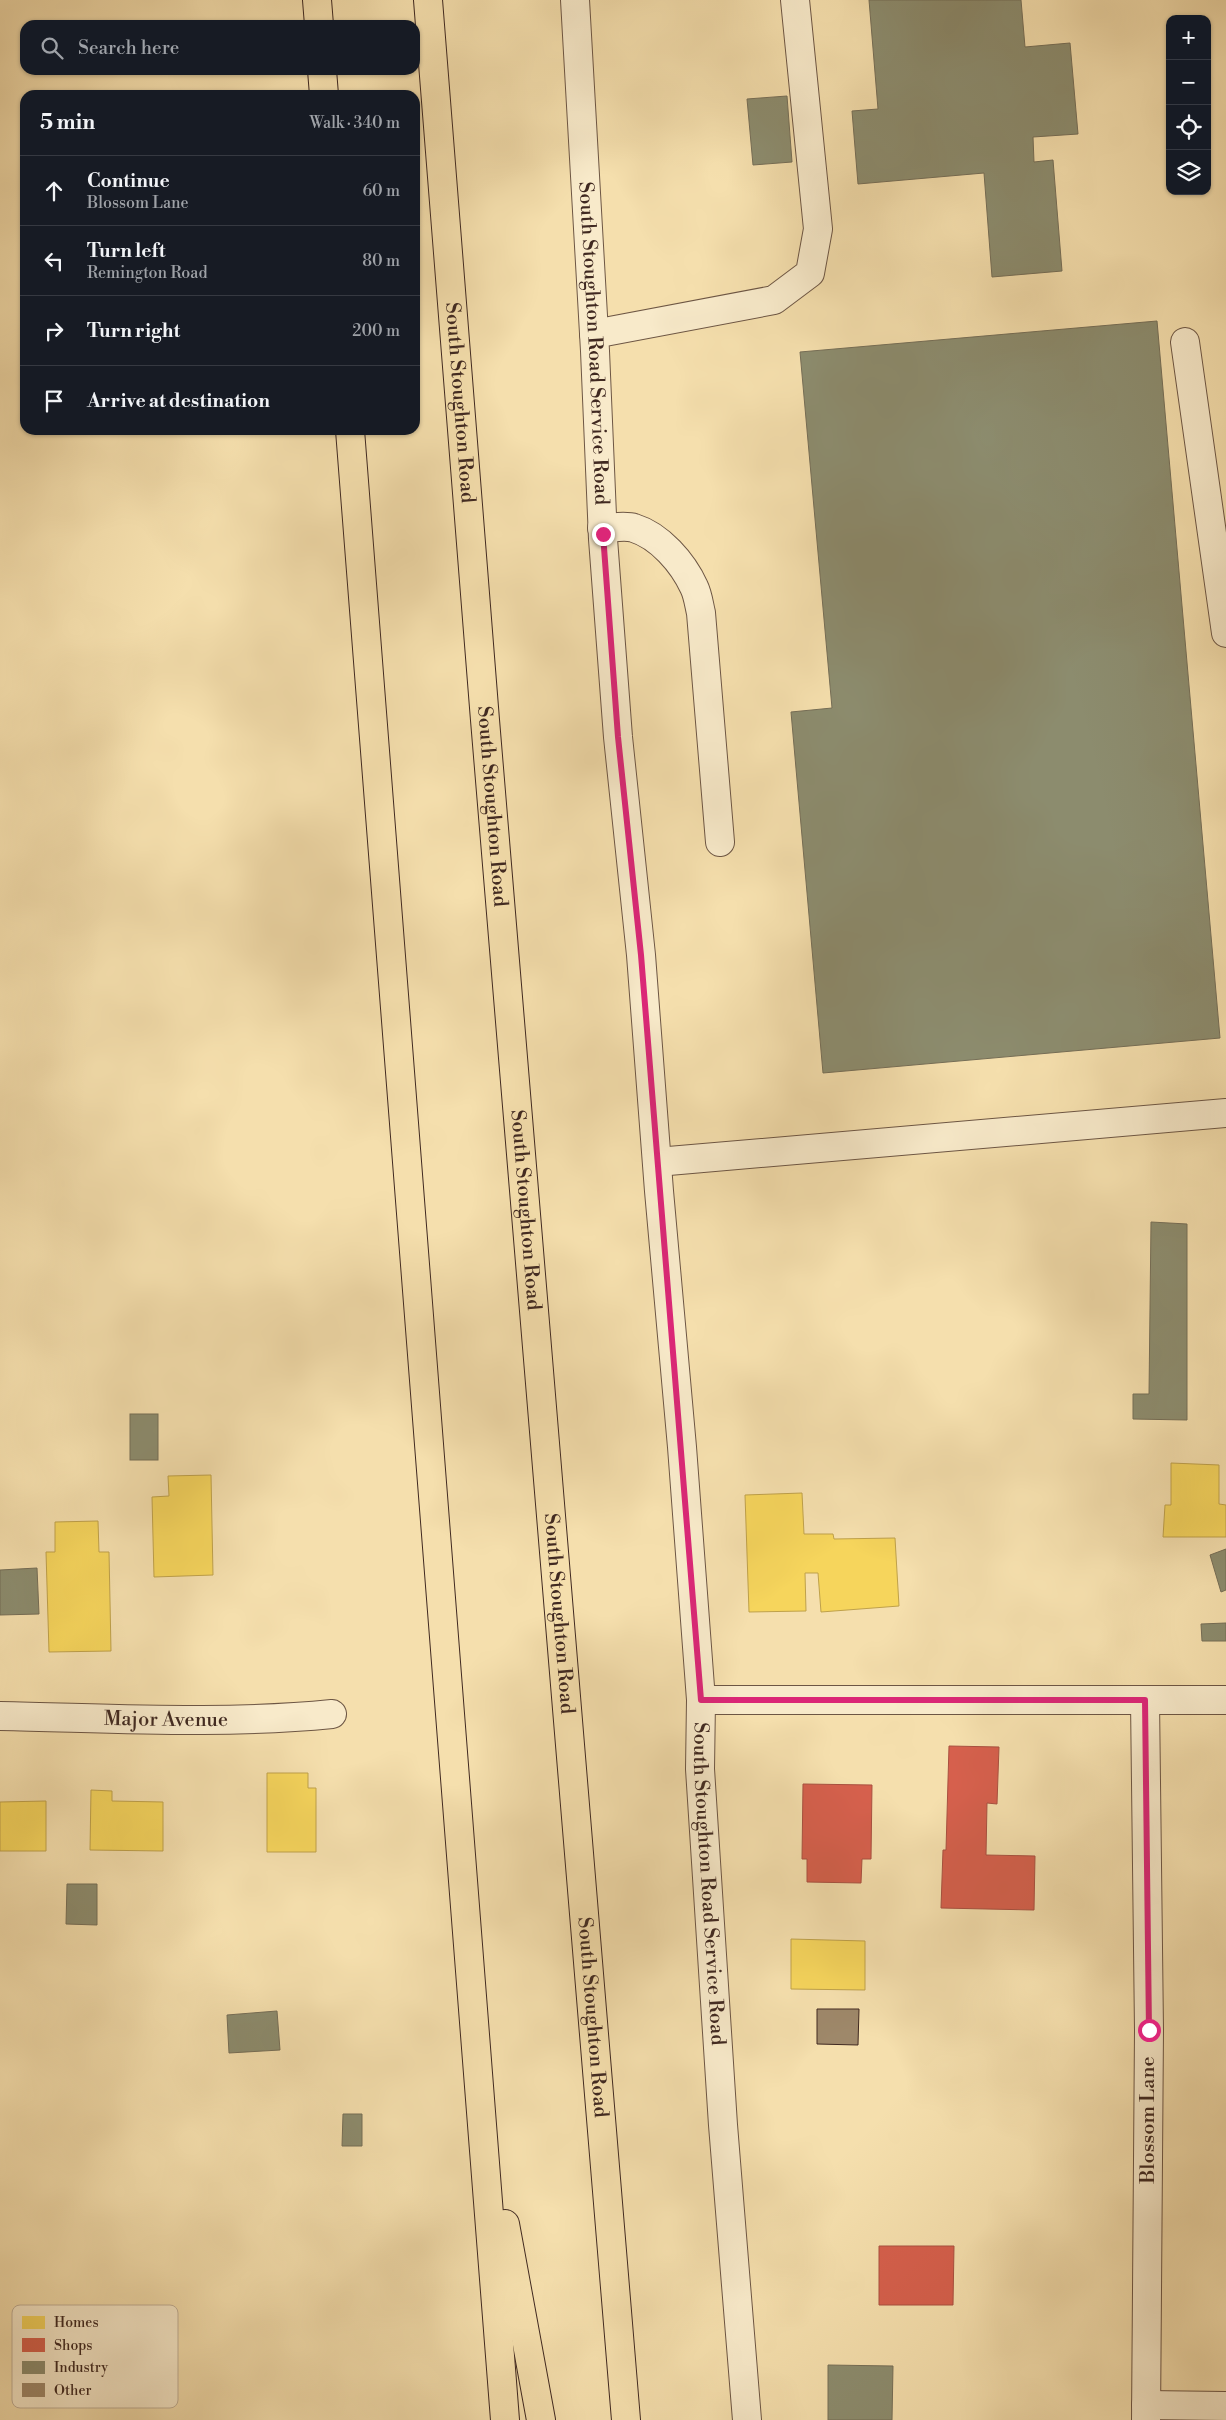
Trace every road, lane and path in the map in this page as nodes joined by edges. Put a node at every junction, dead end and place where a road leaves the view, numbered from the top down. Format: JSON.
{"nodes":[{"id":1,"x":317,"y":0,"type":"edge"},
{"id":2,"x":428,"y":0,"type":"edge"},
{"id":3,"x":575,"y":0,"type":"edge"},
{"id":4,"x":795,"y":0,"type":"edge"},
{"id":5,"x":319,"y":20,"type":"edge"},
{"id":6,"x":322,"y":75,"type":"edge"},
{"id":7,"x":324,"y":90,"type":"edge"},
{"id":8,"x":594,"y":334,"type":"junction"},
{"id":9,"x":1185,"y":342,"type":"dead end"},
{"id":10,"x":350,"y":435,"type":"edge"},
{"id":11,"x":602,"y":528,"type":"junction"},
{"id":12,"x":1226,"y":633,"type":"edge"},
{"id":13,"x":720,"y":842,"type":"dead end"},
{"id":14,"x":1226,"y":1113,"type":"edge"},
{"id":15,"x":657,"y":1162,"type":"junction"},
{"id":16,"x":701,"y":1700,"type":"junction"},
{"id":17,"x":1145,"y":1700,"type":"junction"},
{"id":18,"x":1226,"y":1700,"type":"edge"},
{"id":19,"x":332,"y":1714,"type":"dead end"},
{"id":20,"x":0,"y":1716,"type":"edge"},
{"id":21,"x":477,"y":2068,"type":"junction"},
{"id":22,"x":1226,"y":2406,"type":"edge"},
{"id":23,"x":1146,"y":2412,"type":"edge"},
{"id":24,"x":505,"y":2420,"type":"edge"},
{"id":25,"x":541,"y":2420,"type":"edge"},
{"id":26,"x":626,"y":2420,"type":"edge"},
{"id":27,"x":747,"y":2420,"type":"edge"}],
"edges":[{"from":1,"to":5,"type":"main road"},
{"from":2,"to":26,"type":"main road","name":"South Stoughton Road"},
{"from":3,"to":8,"type":"street","name":"South Stoughton Road Service Road"},
{"from":4,"to":8,"type":"street"},
{"from":6,"to":7,"type":"main road"},
{"from":8,"to":11,"type":"street","name":"South Stoughton Road Service Road"},
{"from":9,"to":12,"type":"street"},
{"from":10,"to":21,"type":"main road"},
{"from":11,"to":13,"type":"street"},
{"from":11,"to":15,"type":"street","name":"South Stoughton Road Service Road"},
{"from":14,"to":15,"type":"street"},
{"from":15,"to":16,"type":"street","name":"South Stoughton Road Service Road"},
{"from":16,"to":17,"type":"street"},
{"from":16,"to":27,"type":"street","name":"South Stoughton Road Service Road"},
{"from":17,"to":18,"type":"street"},
{"from":17,"to":23,"type":"street","name":"Blossom Lane"},
{"from":19,"to":20,"type":"street","name":"Major Avenue"},
{"from":21,"to":24,"type":"main road"},
{"from":21,"to":25,"type":"main road"},
{"from":22,"to":23,"type":"street"}]}
